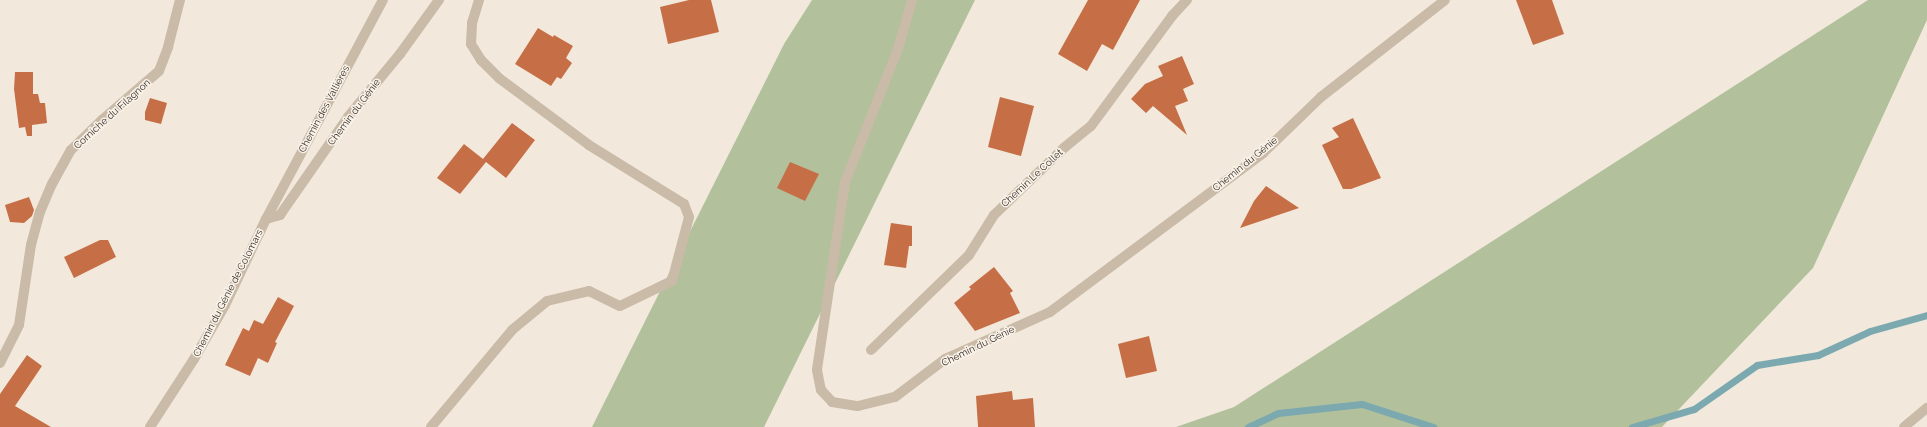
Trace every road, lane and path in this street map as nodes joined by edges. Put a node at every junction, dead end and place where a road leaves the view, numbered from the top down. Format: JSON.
{"nodes":[{"id":1,"x":180,"y":0,"type":"edge"},
{"id":2,"x":383,"y":0,"type":"edge"},
{"id":3,"x":439,"y":0,"type":"edge"},
{"id":4,"x":478,"y":0,"type":"edge"},
{"id":5,"x":912,"y":0,"type":"edge"},
{"id":6,"x":1187,"y":0,"type":"edge"},
{"id":7,"x":1445,"y":0,"type":"edge"},
{"id":8,"x":266,"y":219,"type":"junction"},
{"id":9,"x":872,"y":350,"type":"dead end"},
{"id":10,"x":0,"y":363,"type":"edge"},
{"id":11,"x":1927,"y":408,"type":"edge"},
{"id":12,"x":150,"y":427,"type":"edge"},
{"id":13,"x":431,"y":427,"type":"edge"},
{"id":14,"x":1904,"y":427,"type":"edge"}],
"edges":[{"from":1,"to":10,"type":"street","name":"Corniche du Filagnon"},
{"from":2,"to":8,"type":"street","name":"Chemin des Vallières"},
{"from":3,"to":8,"type":"street","name":"Chemin du Génie"},
{"from":4,"to":13,"type":"street"},
{"from":5,"to":7,"type":"street","name":"Chemin du Génie"},
{"from":6,"to":9,"type":"street","name":"Chemin Le Collet"},
{"from":8,"to":12,"type":"street","name":"Chemin du Génie de Colomars"},
{"from":11,"to":14,"type":"street"}]}
